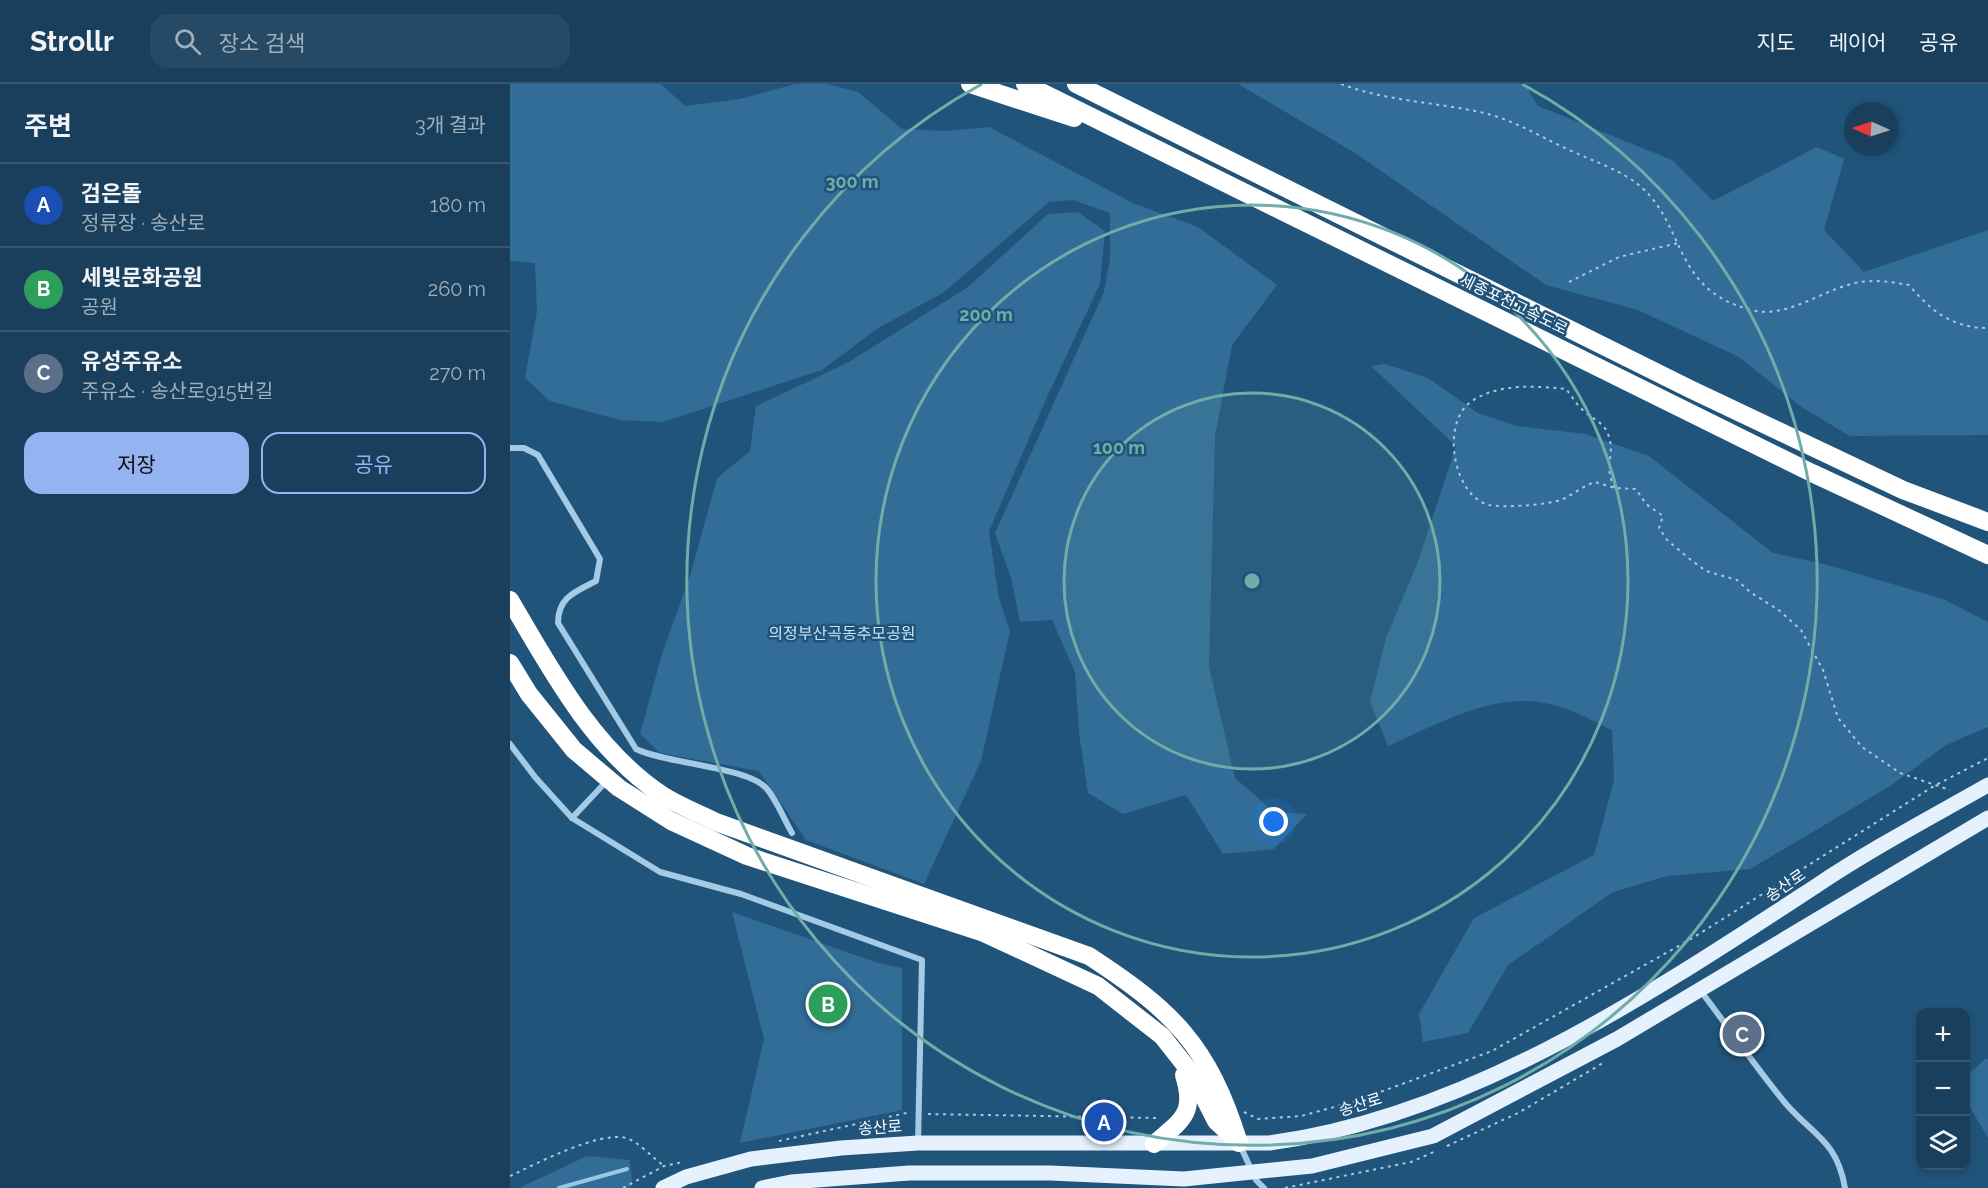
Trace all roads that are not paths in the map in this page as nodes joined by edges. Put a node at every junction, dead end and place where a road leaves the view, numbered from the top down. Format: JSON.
{"nodes":[{"id":1,"x":970,"y":84,"type":"edge"},
{"id":2,"x":1025,"y":84,"type":"edge"},
{"id":3,"x":1076,"y":84,"type":"edge"},
{"id":4,"x":1132,"y":136,"type":"junction"},
{"id":5,"x":510,"y":448,"type":"edge"},
{"id":6,"x":1988,"y":522,"type":"edge"},
{"id":7,"x":1988,"y":555,"type":"edge"},
{"id":8,"x":510,"y":600,"type":"edge"},
{"id":9,"x":510,"y":663,"type":"edge"},
{"id":10,"x":510,"y":744,"type":"edge"},
{"id":11,"x":636,"y":749,"type":"junction"},
{"id":12,"x":630,"y":757,"type":"dead end"},
{"id":13,"x":603,"y":785,"type":"dead end"},
{"id":14,"x":1988,"y":785,"type":"edge"},
{"id":15,"x":572,"y":818,"type":"junction"},
{"id":16,"x":1988,"y":818,"type":"edge"},
{"id":17,"x":792,"y":833,"type":"dead end"},
{"id":18,"x":1700,"y":989,"type":"junction"},
{"id":19,"x":1167,"y":1042,"type":"junction"},
{"id":20,"x":918,"y":1143,"type":"junction"},
{"id":21,"x":1239,"y":1143,"type":"junction"},
{"id":22,"x":1154,"y":1144,"type":"junction"},
{"id":23,"x":1252,"y":1172,"type":"junction"},
{"id":24,"x":663,"y":1188,"type":"edge"},
{"id":25,"x":762,"y":1188,"type":"edge"},
{"id":26,"x":1264,"y":1188,"type":"edge"},
{"id":27,"x":1845,"y":1188,"type":"edge"}],
"edges":[{"from":1,"to":4,"type":"highway"},
{"from":2,"to":4,"type":"highway","name":"세종포천고속도로"},
{"from":3,"to":6,"type":"highway","name":"세종포천고속도로"},
{"from":4,"to":7,"type":"highway","name":"세종포천고속도로"},
{"from":5,"to":11,"type":"street"},
{"from":8,"to":21,"type":"highway"},
{"from":9,"to":19,"type":"highway"},
{"from":10,"to":15,"type":"street"},
{"from":11,"to":12,"type":"street"},
{"from":11,"to":17,"type":"street"},
{"from":13,"to":15,"type":"street"},
{"from":14,"to":21,"type":"main road","name":"송산로"},
{"from":15,"to":20,"type":"street"},
{"from":16,"to":18,"type":"main road"},
{"from":18,"to":23,"type":"main road"},
{"from":18,"to":27,"type":"street"},
{"from":19,"to":21,"type":"highway"},
{"from":19,"to":22,"type":"highway"},
{"from":20,"to":22,"type":"main road","name":"송산로"},
{"from":20,"to":24,"type":"main road","name":"송산로"},
{"from":21,"to":22,"type":"main road","name":"송산로"},
{"from":21,"to":23,"type":"street"},
{"from":23,"to":25,"type":"main road"},
{"from":23,"to":26,"type":"street"}]}
